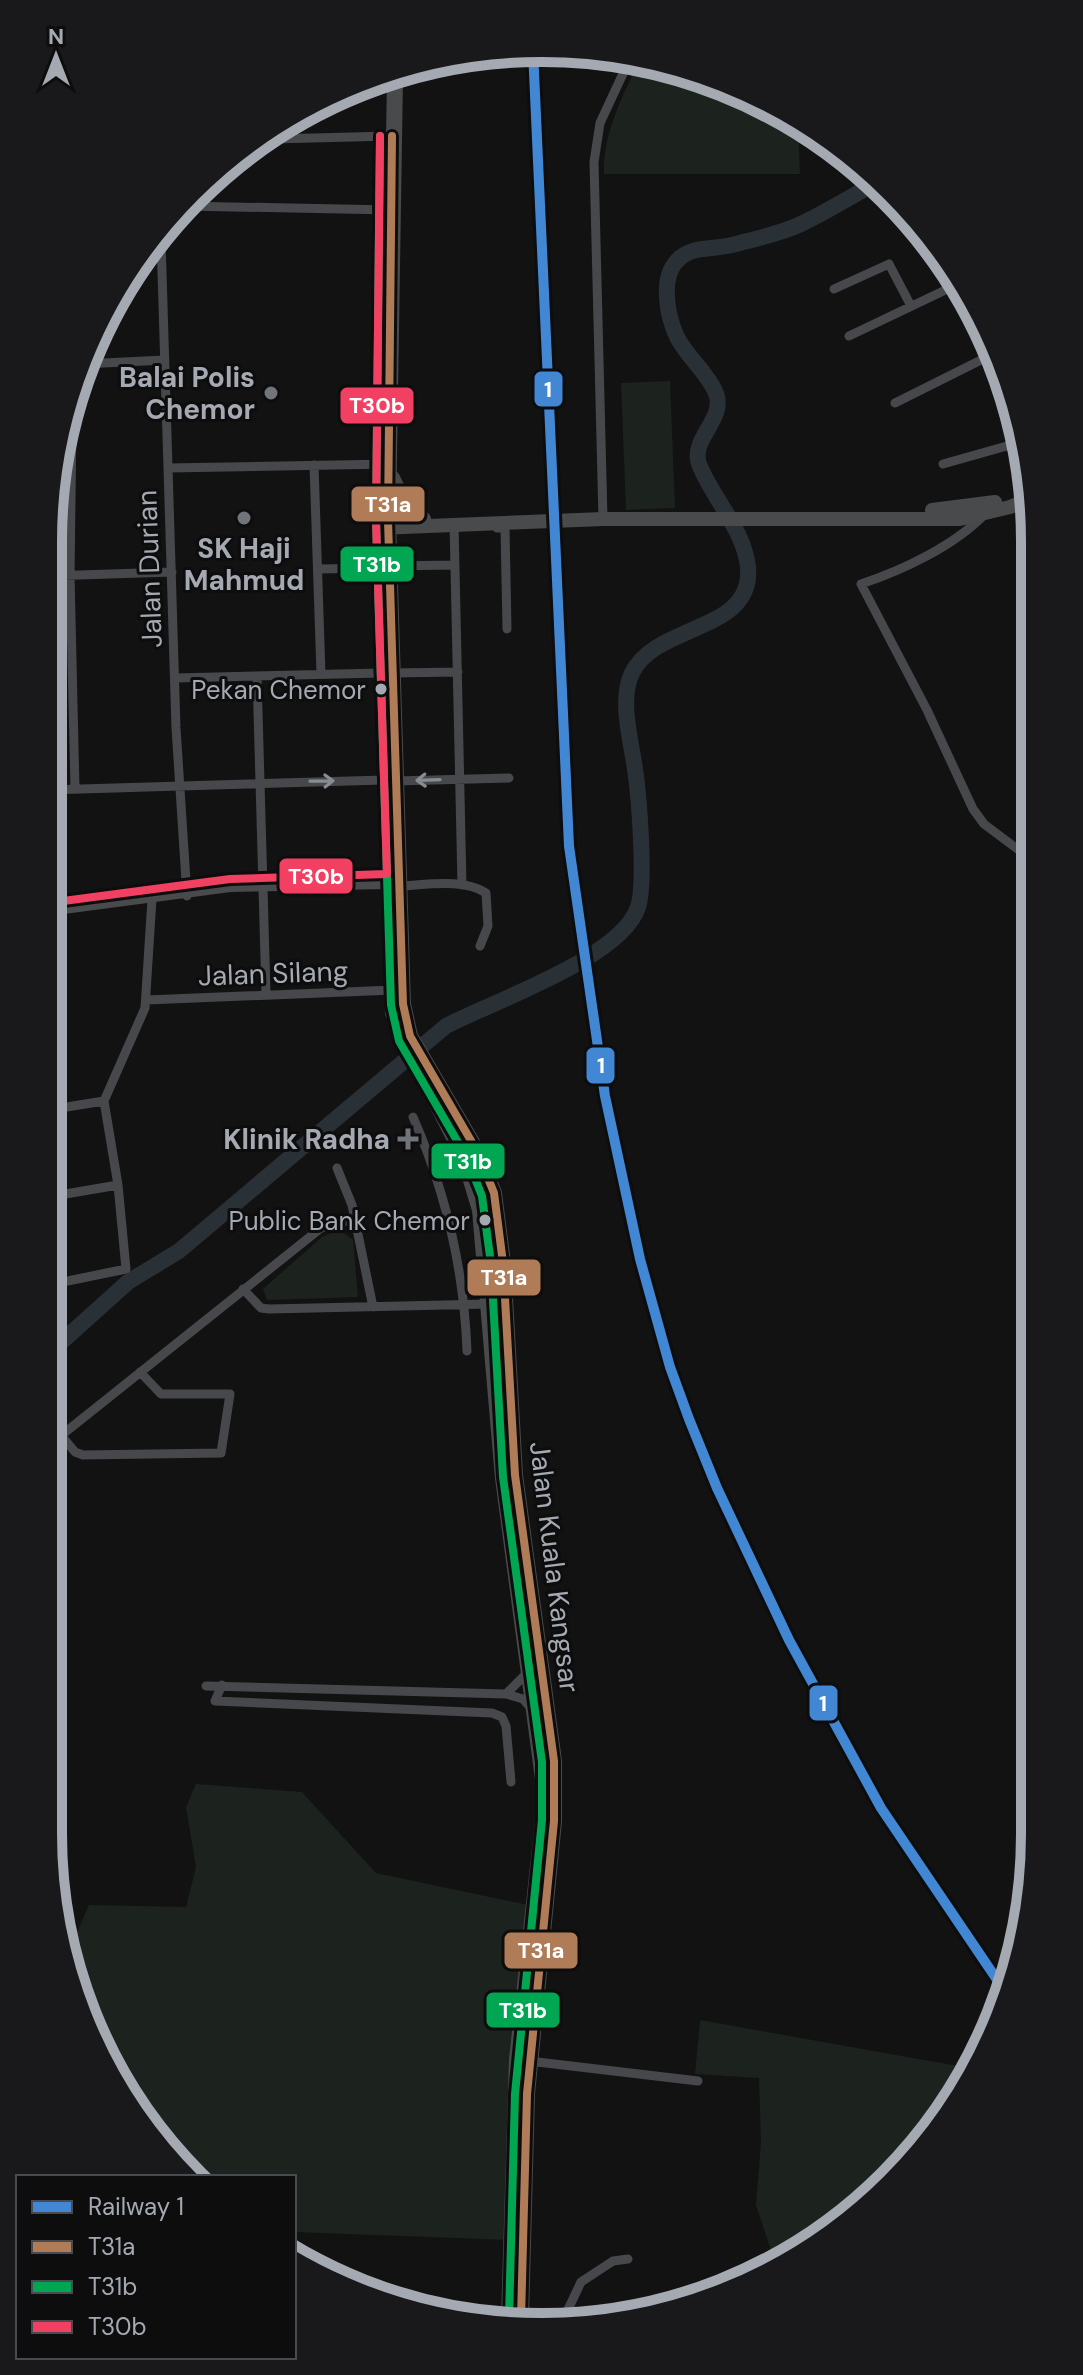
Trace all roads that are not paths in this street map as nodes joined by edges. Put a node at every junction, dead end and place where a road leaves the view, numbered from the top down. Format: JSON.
{"nodes":[{"id":1,"x":625,"y":69,"type":"edge"},
{"id":2,"x":394,"y":85,"type":"edge"},
{"id":3,"x":385,"y":88,"type":"edge"},
{"id":4,"x":387,"y":136,"type":"junction"},
{"id":5,"x":282,"y":139,"type":"edge"},
{"id":6,"x":198,"y":206,"type":"edge"},
{"id":7,"x":387,"y":210,"type":"junction"},
{"id":8,"x":161,"y":250,"type":"edge"},
{"id":9,"x":948,"y":288,"type":"edge"},
{"id":10,"x":834,"y":289,"type":"dead end"},
{"id":11,"x":911,"y":306,"type":"junction"},
{"id":12,"x":849,"y":336,"type":"dead end"},
{"id":13,"x":985,"y":358,"type":"edge"},
{"id":14,"x":165,"y":360,"type":"junction"},
{"id":15,"x":96,"y":363,"type":"edge"},
{"id":16,"x":895,"y":403,"type":"dead end"},
{"id":17,"x":72,"y":445,"type":"edge"},
{"id":18,"x":1011,"y":445,"type":"edge"},
{"id":19,"x":943,"y":464,"type":"dead end"},
{"id":20,"x":314,"y":465,"type":"junction"},
{"id":21,"x":385,"y":465,"type":"junction"},
{"id":22,"x":168,"y":468,"type":"junction"},
{"id":23,"x":1018,"y":492,"type":"edge"},
{"id":24,"x":1019,"y":502,"type":"edge"},
{"id":25,"x":985,"y":514,"type":"junction"},
{"id":26,"x":820,"y":517,"type":"junction"},
{"id":27,"x":423,"y":519,"type":"junction"},
{"id":28,"x":603,"y":519,"type":"junction"},
{"id":29,"x":383,"y":524,"type":"junction"},
{"id":30,"x":454,"y":526,"type":"junction"},
{"id":31,"x":455,"y":565,"type":"junction"},
{"id":32,"x":384,"y":567,"type":"junction"},
{"id":33,"x":318,"y":569,"type":"junction"},
{"id":34,"x":172,"y":572,"type":"junction"},
{"id":35,"x":62,"y":575,"type":"edge"},
{"id":36,"x":70,"y":575,"type":"junction"},
{"id":37,"x":507,"y":629,"type":"dead end"},
{"id":38,"x":458,"y":672,"type":"junction"},
{"id":39,"x":387,"y":673,"type":"junction"},
{"id":40,"x":321,"y":674,"type":"junction"},
{"id":41,"x":257,"y":676,"type":"junction"},
{"id":42,"x":175,"y":678,"type":"junction"},
{"id":43,"x":509,"y":778,"type":"dead end"},
{"id":44,"x":460,"y":779,"type":"junction"},
{"id":45,"x":390,"y":780,"type":"junction"},
{"id":46,"x":260,"y":783,"type":"junction"},
{"id":47,"x":182,"y":785,"type":"junction"},
{"id":48,"x":62,"y":789,"type":"edge"},
{"id":49,"x":75,"y":789,"type":"junction"},
{"id":50,"x":1021,"y":852,"type":"edge"},
{"id":51,"x":391,"y":885,"type":"junction"},
{"id":52,"x":462,"y":885,"type":"junction"},
{"id":53,"x":262,"y":887,"type":"junction"},
{"id":54,"x":187,"y":893,"type":"junction"},
{"id":55,"x":152,"y":899,"type":"junction"},
{"id":56,"x":62,"y":910,"type":"edge"},
{"id":57,"x":62,"y":910,"type":"edge"},
{"id":58,"x":480,"y":946,"type":"dead end"},
{"id":59,"x":396,"y":990,"type":"junction"},
{"id":60,"x":266,"y":994,"type":"junction"},
{"id":61,"x":146,"y":1000,"type":"junction"},
{"id":62,"x":423,"y":1071,"type":"junction"},
{"id":63,"x":104,"y":1101,"type":"junction"},
{"id":64,"x":62,"y":1108,"type":"edge"},
{"id":65,"x":413,"y":1117,"type":"dead end"},
{"id":66,"x":337,"y":1168,"type":"dead end"},
{"id":67,"x":118,"y":1185,"type":"junction"},
{"id":68,"x":62,"y":1195,"type":"edge"},
{"id":69,"x":496,"y":1206,"type":"junction"},
{"id":70,"x":355,"y":1219,"type":"junction"},
{"id":71,"x":62,"y":1282,"type":"edge"},
{"id":72,"x":243,"y":1289,"type":"junction"},
{"id":73,"x":465,"y":1304,"type":"junction"},
{"id":74,"x":489,"y":1304,"type":"junction"},
{"id":75,"x":373,"y":1307,"type":"junction"},
{"id":76,"x":507,"y":1345,"type":"junction"},
{"id":77,"x":467,"y":1351,"type":"dead end"},
{"id":78,"x":140,"y":1372,"type":"junction"},
{"id":79,"x":62,"y":1434,"type":"edge"},
{"id":80,"x":62,"y":1436,"type":"edge"},
{"id":81,"x":529,"y":1670,"type":"junction"},
{"id":82,"x":222,"y":1685,"type":"junction"},
{"id":83,"x":206,"y":1686,"type":"dead end"},
{"id":84,"x":452,"y":1692,"type":"junction"},
{"id":85,"x":506,"y":1694,"type":"junction"},
{"id":86,"x":453,"y":1711,"type":"junction"},
{"id":87,"x":535,"y":1714,"type":"junction"},
{"id":88,"x":511,"y":1782,"type":"dead end"},
{"id":89,"x":524,"y":2060,"type":"junction"},
{"id":90,"x":698,"y":2081,"type":"dead end"},
{"id":91,"x":628,"y":2259,"type":"dead end"},
{"id":92,"x":509,"y":2312,"type":"edge"},
{"id":93,"x":521,"y":2312,"type":"edge"},
{"id":94,"x":567,"y":2312,"type":"edge"}],
"edges":[{"from":1,"to":28,"type":"street"},
{"from":2,"to":4,"type":"highway","name":"Jalan Kuala Kangsar"},
{"from":3,"to":4,"type":"highway","name":"Jalan Kuala Kangsar"},
{"from":4,"to":5,"type":"street"},
{"from":4,"to":7,"type":"highway","name":"Jalan Kuala Kangsar"},
{"from":6,"to":7,"type":"street"},
{"from":7,"to":21,"type":"highway","name":"Jalan Kuala Kangsar"},
{"from":8,"to":14,"type":"street","name":"Jalan Durian"},
{"from":9,"to":11,"type":"street"},
{"from":10,"to":11,"type":"street"},
{"from":11,"to":12,"type":"street"},
{"from":13,"to":16,"type":"street"},
{"from":14,"to":15,"type":"street"},
{"from":14,"to":22,"type":"street","name":"Jalan Durian"},
{"from":17,"to":36,"type":"street"},
{"from":18,"to":19,"type":"street"},
{"from":20,"to":21,"type":"street"},
{"from":20,"to":22,"type":"street"},
{"from":20,"to":33,"type":"street"},
{"from":21,"to":27,"type":"highway"},
{"from":21,"to":29,"type":"highway","name":"Jalan Kuala Kangsar"},
{"from":22,"to":34,"type":"street","name":"Jalan Durian"},
{"from":23,"to":26,"type":"main road"},
{"from":24,"to":25,"type":"main road"},
{"from":25,"to":26,"type":"main road"},
{"from":25,"to":50,"type":"street"},
{"from":26,"to":28,"type":"main road"},
{"from":27,"to":29,"type":"main road"},
{"from":27,"to":30,"type":"main road"},
{"from":28,"to":30,"type":"main road"},
{"from":29,"to":30,"type":"main road"},
{"from":29,"to":32,"type":"highway","name":"Jalan Kuala Kangsar"},
{"from":30,"to":31,"type":"street"},
{"from":30,"to":37,"type":"street"},
{"from":31,"to":32,"type":"street"},
{"from":31,"to":38,"type":"street"},
{"from":32,"to":33,"type":"street"},
{"from":32,"to":39,"type":"highway","name":"Jalan Kuala Kangsar"},
{"from":33,"to":40,"type":"street"},
{"from":34,"to":36,"type":"street"},
{"from":34,"to":42,"type":"street","name":"Jalan Durian"},
{"from":35,"to":36,"type":"street"},
{"from":36,"to":49,"type":"street"},
{"from":38,"to":39,"type":"street"},
{"from":38,"to":44,"type":"street"},
{"from":39,"to":40,"type":"street"},
{"from":39,"to":45,"type":"highway","name":"Jalan Kuala Kangsar"},
{"from":40,"to":41,"type":"street"},
{"from":41,"to":42,"type":"street"},
{"from":41,"to":46,"type":"street"},
{"from":42,"to":47,"type":"street","name":"Jalan Durian"},
{"from":43,"to":44,"type":"street"},
{"from":44,"to":45,"type":"street","one_way":true},
{"from":44,"to":52,"type":"street"},
{"from":46,"to":45,"type":"street","one_way":true},
{"from":45,"to":51,"type":"highway","name":"Jalan Kuala Kangsar"},
{"from":46,"to":47,"type":"street"},
{"from":46,"to":53,"type":"street"},
{"from":47,"to":49,"type":"street"},
{"from":47,"to":54,"type":"street","name":"Jalan Durian"},
{"from":48,"to":49,"type":"street"},
{"from":51,"to":52,"type":"street"},
{"from":51,"to":53,"type":"main road"},
{"from":51,"to":59,"type":"highway","name":"Jalan Kuala Kangsar"},
{"from":52,"to":58,"type":"street"},
{"from":53,"to":54,"type":"main road"},
{"from":53,"to":60,"type":"street"},
{"from":54,"to":55,"type":"main road"},
{"from":54,"to":56,"type":"main road"},
{"from":55,"to":57,"type":"main road"},
{"from":55,"to":61,"type":"street"},
{"from":59,"to":60,"type":"street","name":"Jalan Silang"},
{"from":59,"to":62,"type":"highway","name":"Jalan Kuala Kangsar"},
{"from":60,"to":61,"type":"street","name":"Jalan Silang"},
{"from":61,"to":63,"type":"street"},
{"from":62,"to":69,"type":"highway","name":"Jalan Kuala Kangsar"},
{"from":62,"to":74,"type":"highway","name":"Jalan Kuala Kangsar"},
{"from":63,"to":64,"type":"street"},
{"from":63,"to":67,"type":"street"},
{"from":65,"to":73,"type":"street"},
{"from":66,"to":70,"type":"street"},
{"from":67,"to":68,"type":"street"},
{"from":67,"to":71,"type":"street"},
{"from":69,"to":74,"type":"highway"},
{"from":69,"to":76,"type":"highway","name":"Jalan Kuala Kangsar"},
{"from":70,"to":72,"type":"street"},
{"from":70,"to":75,"type":"street"},
{"from":72,"to":75,"type":"street"},
{"from":72,"to":78,"type":"street"},
{"from":73,"to":74,"type":"street"},
{"from":73,"to":75,"type":"street"},
{"from":73,"to":77,"type":"street"},
{"from":74,"to":76,"type":"highway"},
{"from":74,"to":81,"type":"highway","name":"Jalan Kuala Kangsar"},
{"from":76,"to":89,"type":"highway","name":"Jalan Kuala Kangsar"},
{"from":78,"to":79,"type":"street"},
{"from":78,"to":80,"type":"street"},
{"from":81,"to":85,"type":"street"},
{"from":81,"to":87,"type":"highway","name":"Jalan Kuala Kangsar"},
{"from":82,"to":83,"type":"street"},
{"from":82,"to":84,"type":"street"},
{"from":82,"to":86,"type":"street"},
{"from":84,"to":85,"type":"street"},
{"from":84,"to":86,"type":"street"},
{"from":85,"to":87,"type":"street"},
{"from":86,"to":88,"type":"street"},
{"from":87,"to":89,"type":"highway","name":"Jalan Kuala Kangsar"},
{"from":89,"to":90,"type":"street"},
{"from":89,"to":92,"type":"highway","name":"Jalan Kuala Kangsar"},
{"from":89,"to":93,"type":"highway","name":"Jalan Kuala Kangsar"},
{"from":91,"to":94,"type":"street"}]}
